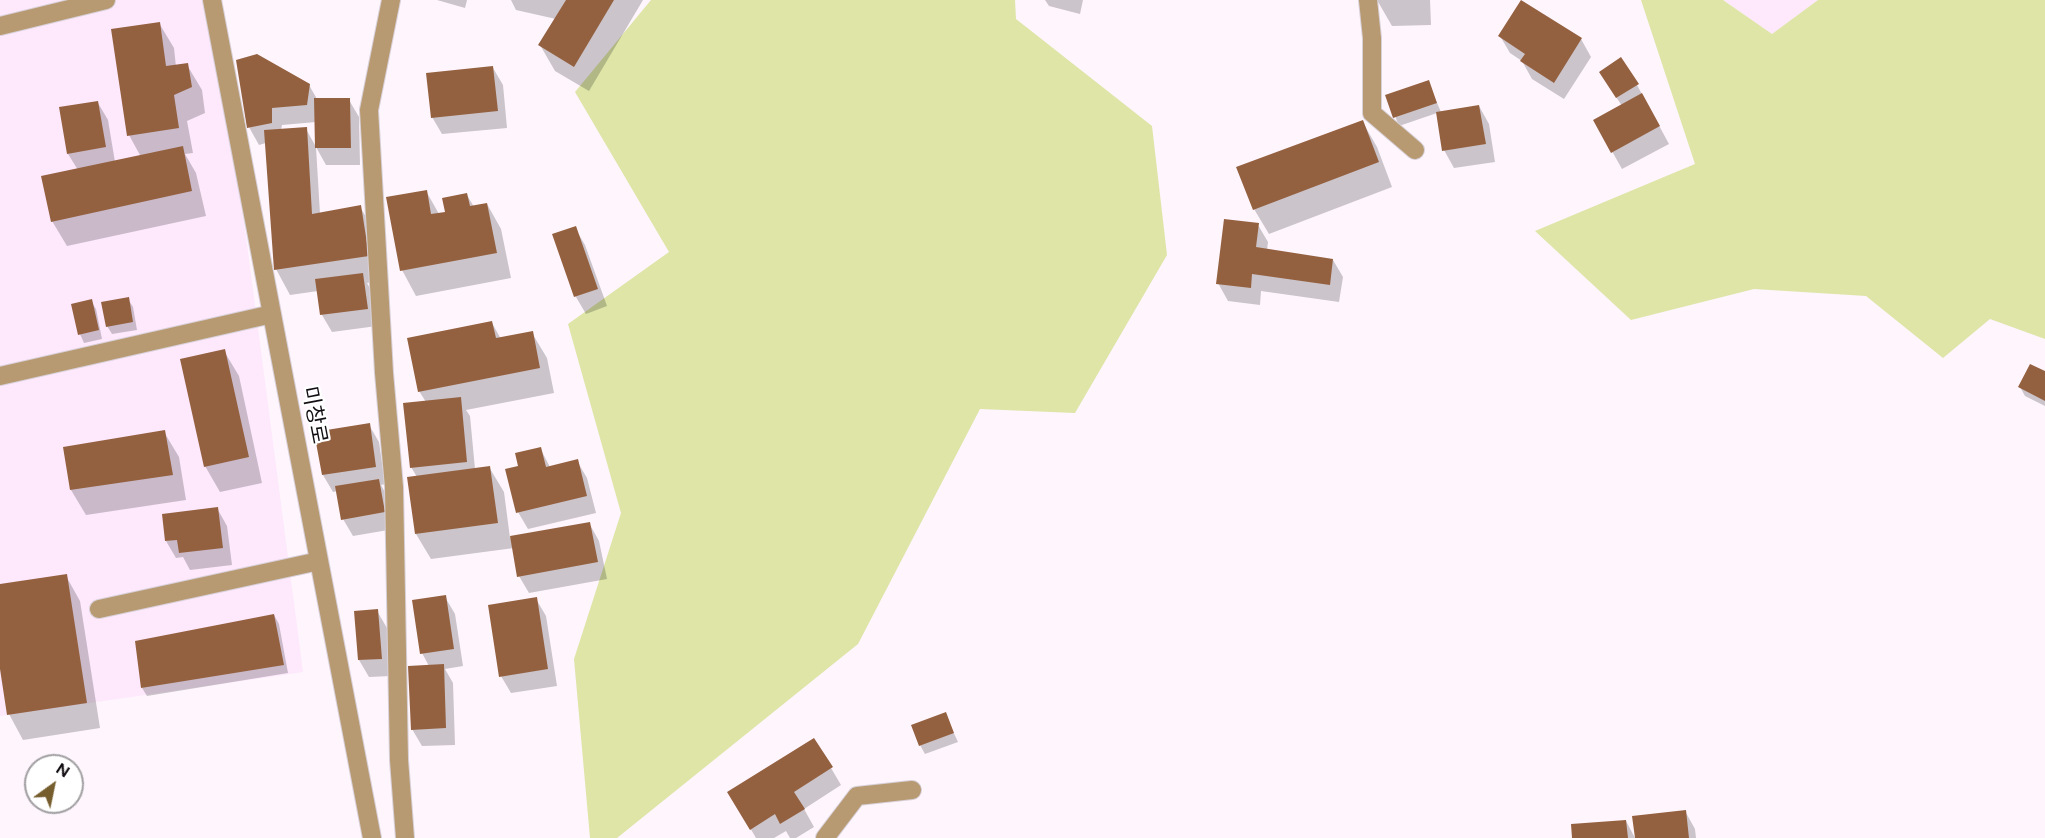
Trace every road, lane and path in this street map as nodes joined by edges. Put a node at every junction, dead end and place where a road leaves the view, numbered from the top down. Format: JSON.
{"nodes":[{"id":1,"x":106,"y":0,"type":"edge"},
{"id":2,"x":212,"y":0,"type":"edge"},
{"id":3,"x":391,"y":0,"type":"edge"},
{"id":4,"x":1368,"y":0,"type":"edge"},
{"id":5,"x":0,"y":26,"type":"edge"},
{"id":6,"x":1415,"y":150,"type":"dead end"},
{"id":7,"x":272,"y":314,"type":"junction"},
{"id":8,"x":0,"y":376,"type":"edge"},
{"id":9,"x":319,"y":561,"type":"junction"},
{"id":10,"x":99,"y":609,"type":"dead end"},
{"id":11,"x":912,"y":790,"type":"dead end"},
{"id":12,"x":372,"y":838,"type":"edge"},
{"id":13,"x":405,"y":838,"type":"edge"},
{"id":14,"x":825,"y":838,"type":"edge"}],
"edges":[{"from":1,"to":5,"type":"street"},
{"from":2,"to":7,"type":"street","name":"미창로"},
{"from":3,"to":13,"type":"street"},
{"from":4,"to":6,"type":"street"},
{"from":7,"to":8,"type":"street"},
{"from":7,"to":9,"type":"street","name":"미창로"},
{"from":9,"to":10,"type":"street"},
{"from":9,"to":12,"type":"street","name":"미창로"},
{"from":11,"to":14,"type":"street"}]}
